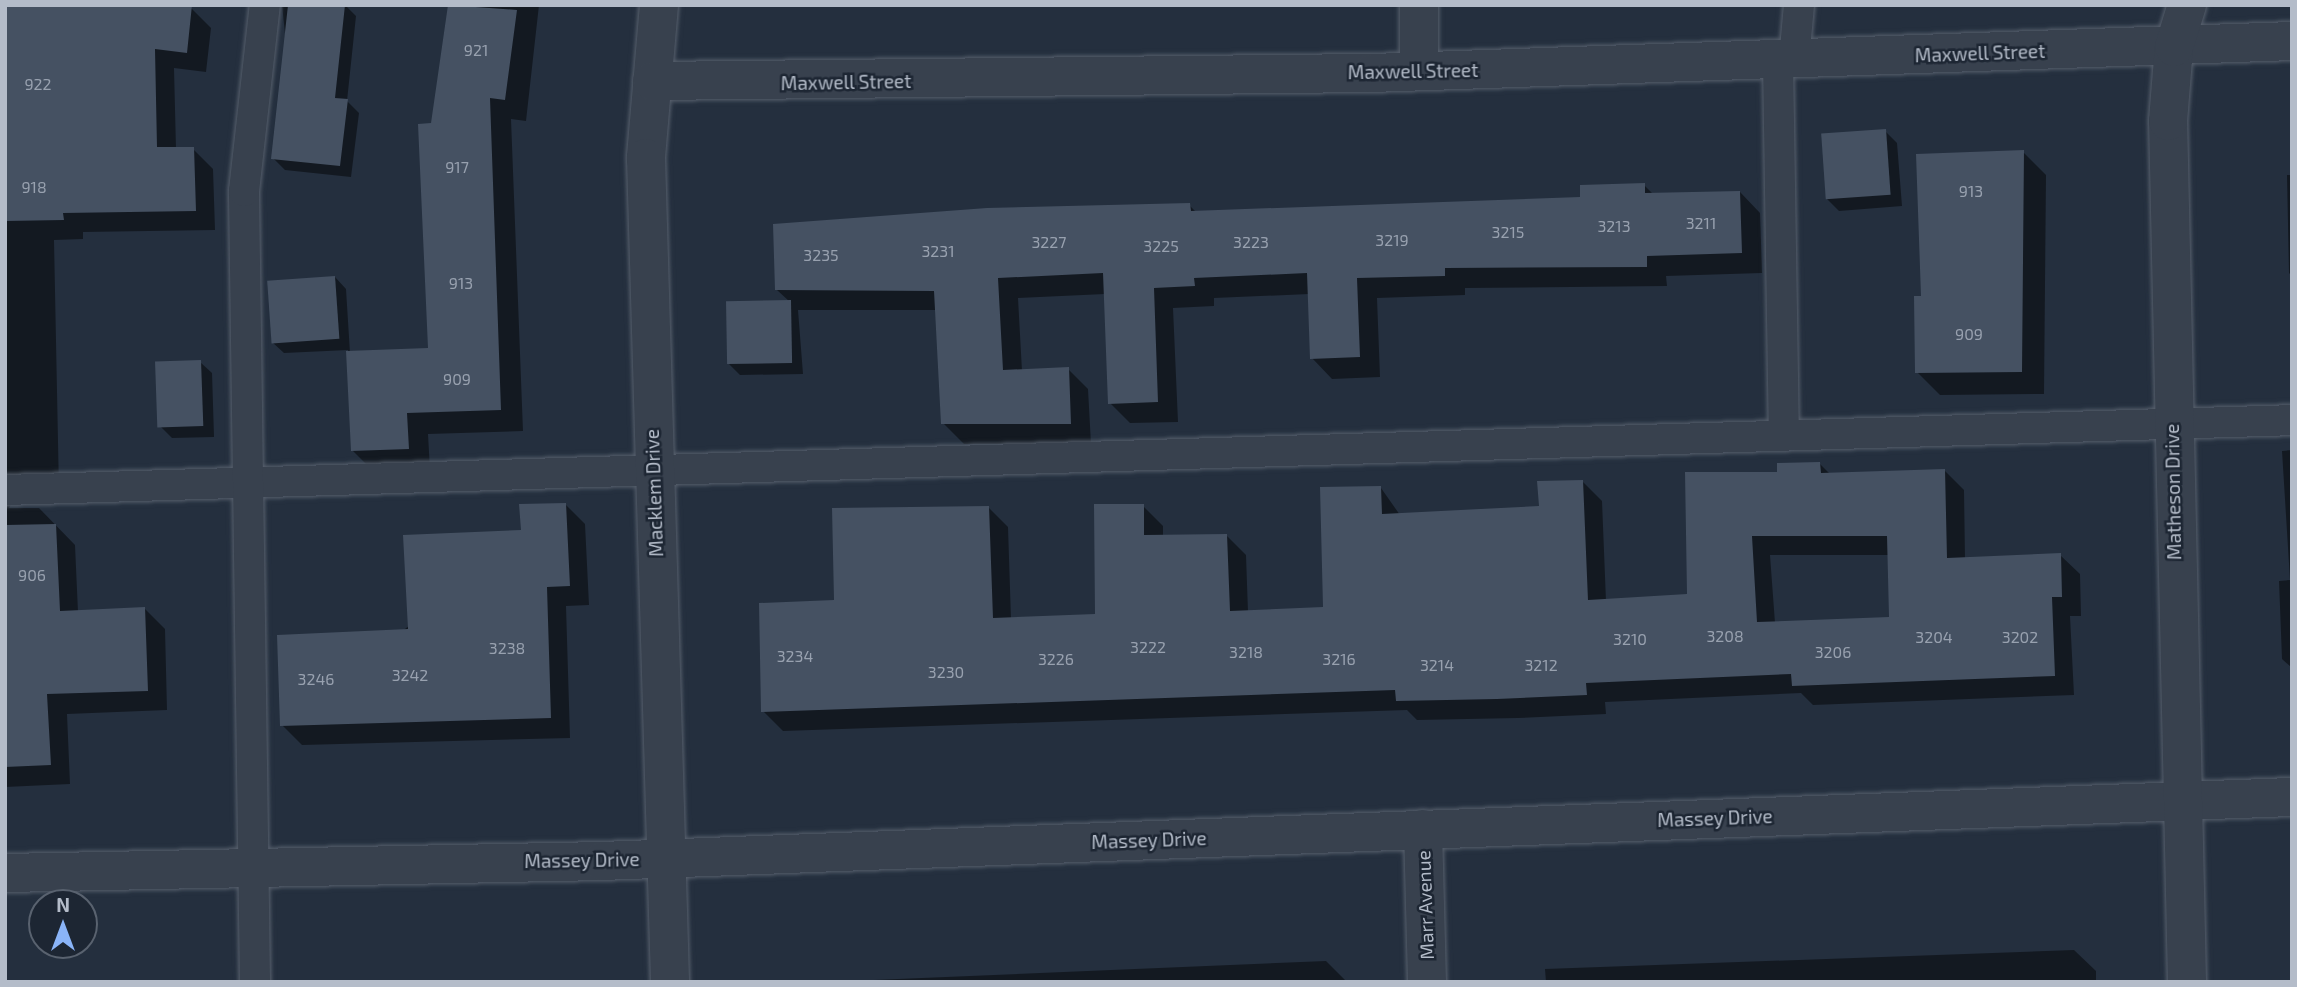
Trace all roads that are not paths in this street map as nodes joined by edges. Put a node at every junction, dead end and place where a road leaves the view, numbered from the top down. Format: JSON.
{"nodes":[{"id":1,"x":265,"y":5,"type":"edge"},
{"id":2,"x":659,"y":5,"type":"edge"},
{"id":3,"x":1419,"y":5,"type":"edge"},
{"id":4,"x":1799,"y":5,"type":"edge"},
{"id":5,"x":2187,"y":5,"type":"edge"},
{"id":6,"x":2292,"y":41,"type":"edge"},
{"id":7,"x":2174,"y":47,"type":"junction"},
{"id":8,"x":1786,"y":60,"type":"junction"},
{"id":9,"x":1419,"y":71,"type":"junction"},
{"id":10,"x":652,"y":81,"type":"junction"},
{"id":11,"x":2292,"y":420,"type":"edge"},
{"id":12,"x":2171,"y":424,"type":"junction"},
{"id":13,"x":1784,"y":433,"type":"junction"},
{"id":14,"x":653,"y":471,"type":"junction"},
{"id":15,"x":245,"y":480,"type":"junction"},
{"id":16,"x":5,"y":490,"type":"edge"},
{"id":17,"x":2292,"y":797,"type":"edge"},
{"id":18,"x":2180,"y":801,"type":"junction"},
{"id":19,"x":1423,"y":829,"type":"junction"},
{"id":20,"x":666,"y":858,"type":"junction"},
{"id":21,"x":252,"y":865,"type":"junction"},
{"id":22,"x":5,"y":873,"type":"edge"},
{"id":23,"x":255,"y":982,"type":"edge"},
{"id":24,"x":670,"y":982,"type":"edge"},
{"id":25,"x":1427,"y":982,"type":"edge"},
{"id":26,"x":2187,"y":982,"type":"edge"}],
"edges":[{"from":1,"to":15,"type":"lane"},
{"from":2,"to":10,"type":"street","name":"Macklem Drive"},
{"from":3,"to":9,"type":"street"},
{"from":4,"to":8,"type":"lane"},
{"from":5,"to":7,"type":"street","name":"Matheson Drive"},
{"from":6,"to":7,"type":"street","name":"Maxwell Street"},
{"from":7,"to":8,"type":"street","name":"Maxwell Street"},
{"from":7,"to":12,"type":"street","name":"Matheson Drive"},
{"from":8,"to":9,"type":"street","name":"Maxwell Street"},
{"from":8,"to":13,"type":"lane"},
{"from":9,"to":10,"type":"street","name":"Maxwell Street"},
{"from":10,"to":14,"type":"street","name":"Macklem Drive"},
{"from":11,"to":12,"type":"lane"},
{"from":12,"to":13,"type":"lane"},
{"from":12,"to":18,"type":"street","name":"Matheson Drive"},
{"from":13,"to":14,"type":"lane"},
{"from":14,"to":15,"type":"lane"},
{"from":14,"to":20,"type":"street","name":"Macklem Drive"},
{"from":15,"to":16,"type":"lane"},
{"from":15,"to":21,"type":"lane"},
{"from":17,"to":18,"type":"street","name":"Massey Drive"},
{"from":18,"to":19,"type":"street","name":"Massey Drive"},
{"from":18,"to":26,"type":"street","name":"Matheson Drive"},
{"from":19,"to":20,"type":"street","name":"Massey Drive"},
{"from":19,"to":25,"type":"street","name":"Marr Avenue"},
{"from":20,"to":21,"type":"street","name":"Massey Drive"},
{"from":20,"to":24,"type":"street","name":"Macklem Drive"},
{"from":21,"to":22,"type":"street","name":"Massey Drive"},
{"from":21,"to":23,"type":"lane"}]}
